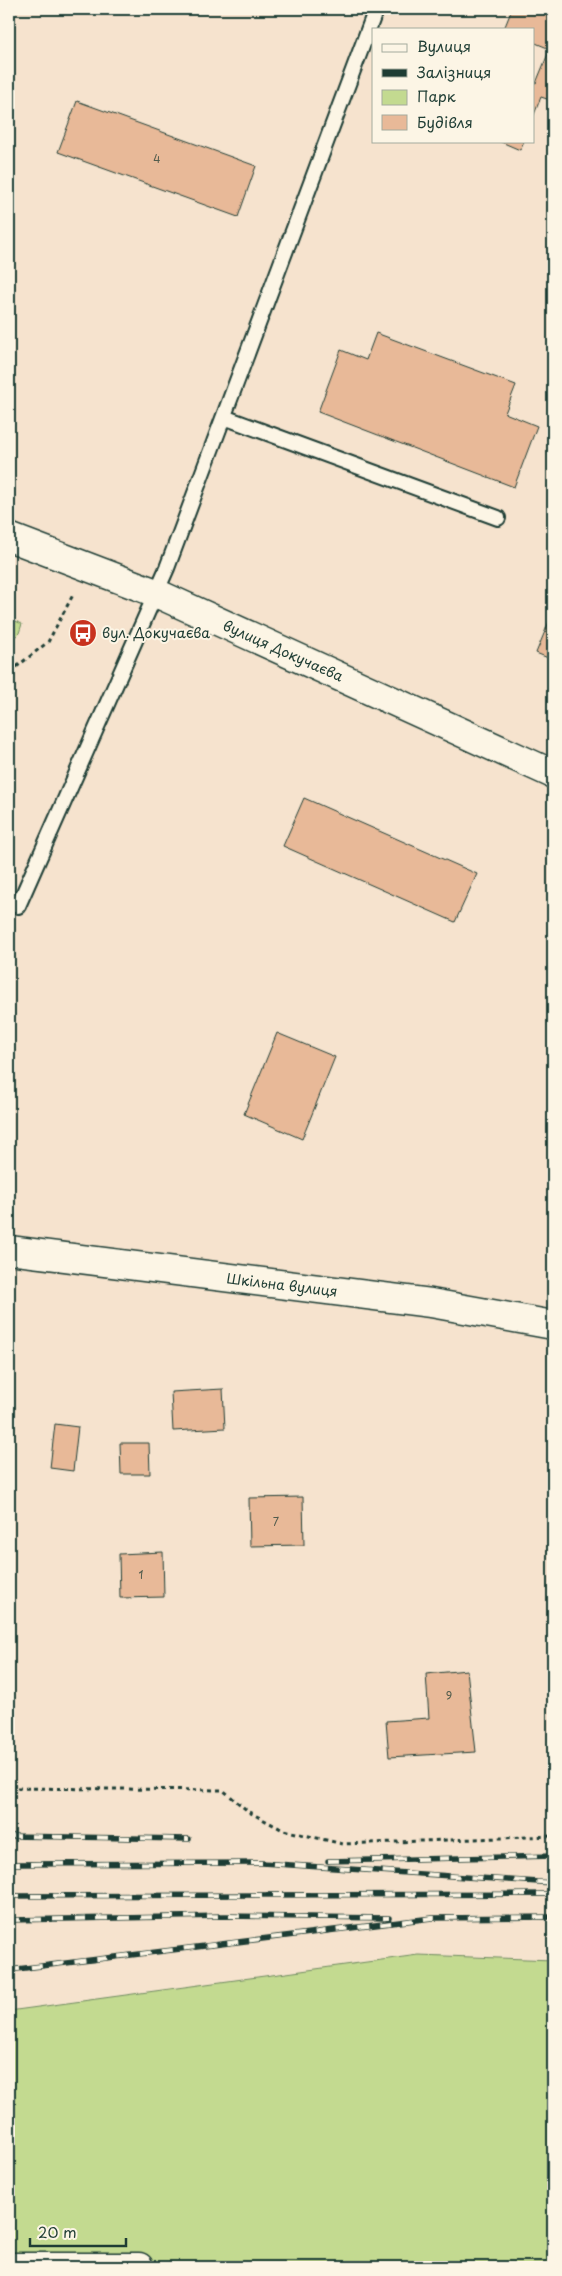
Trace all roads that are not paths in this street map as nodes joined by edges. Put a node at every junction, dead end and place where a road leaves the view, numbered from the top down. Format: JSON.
{"nodes":[{"id":1,"x":376,"y":9,"type":"edge"},
{"id":2,"x":224,"y":417,"type":"junction"},
{"id":3,"x":498,"y":518,"type":"dead end"},
{"id":4,"x":9,"y":537,"type":"edge"},
{"id":5,"x":156,"y":593,"type":"junction"},
{"id":6,"x":553,"y":774,"type":"edge"},
{"id":7,"x":18,"y":906,"type":"dead end"},
{"id":8,"x":9,"y":1250,"type":"edge"},
{"id":9,"x":553,"y":1325,"type":"edge"},
{"id":10,"x":9,"y":2267,"type":"edge"},
{"id":11,"x":139,"y":2267,"type":"edge"}],
"edges":[{"from":1,"to":2,"type":"lane"},
{"from":2,"to":3,"type":"lane"},
{"from":2,"to":5,"type":"lane"},
{"from":4,"to":5,"type":"street","name":"вулиця Докучаєва"},
{"from":5,"to":6,"type":"street","name":"вулиця Докучаєва"},
{"from":5,"to":7,"type":"lane"},
{"from":8,"to":9,"type":"street","name":"Шкільна вулиця"},
{"from":10,"to":11,"type":"street"}]}
